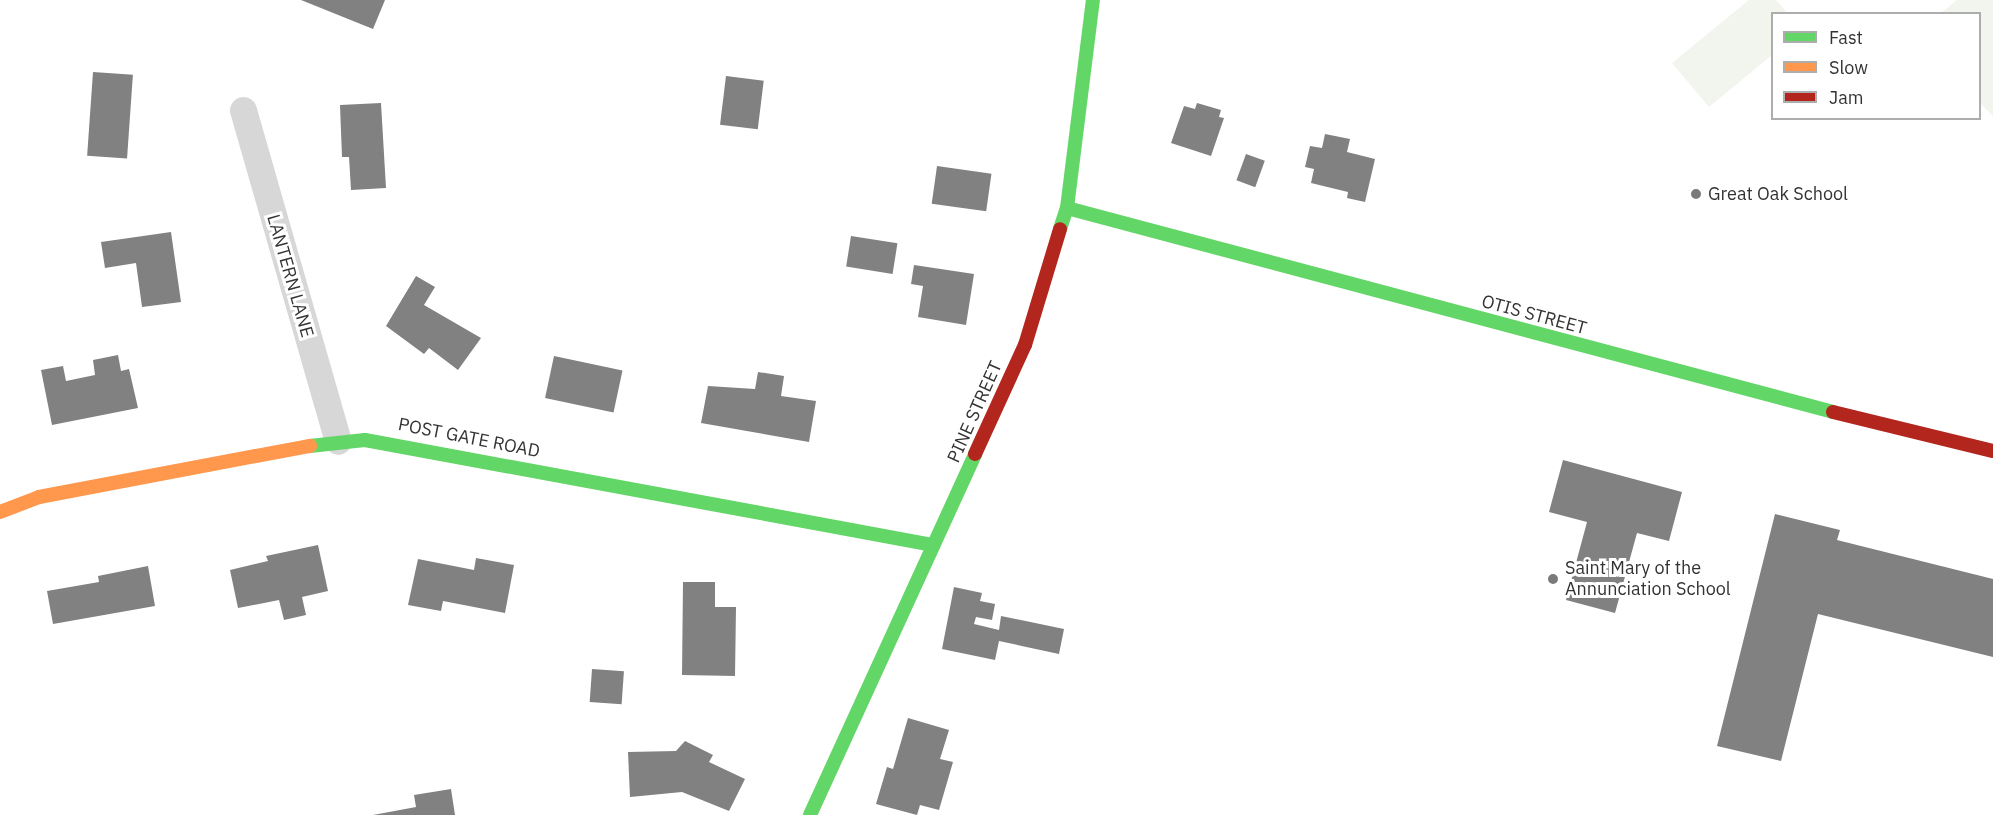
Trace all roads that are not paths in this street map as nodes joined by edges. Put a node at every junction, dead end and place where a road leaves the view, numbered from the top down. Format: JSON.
{"nodes":[{"id":1,"x":1093,"y":0,"type":"edge"},
{"id":2,"x":243,"y":110,"type":"dead end"},
{"id":3,"x":1067,"y":208,"type":"junction"},
{"id":4,"x":338,"y":441,"type":"junction"},
{"id":5,"x":1993,"y":451,"type":"edge"},
{"id":6,"x":0,"y":512,"type":"edge"},
{"id":7,"x":933,"y":545,"type":"junction"},
{"id":8,"x":810,"y":815,"type":"edge"}],
"edges":[{"from":1,"to":3,"type":"street","name":"PINE STREET"},
{"from":2,"to":4,"type":"street","name":"LANTERN LANE"},
{"from":3,"to":5,"type":"street","name":"OTIS STREET"},
{"from":3,"to":7,"type":"street","name":"PINE STREET"},
{"from":4,"to":6,"type":"street","name":"POST GATE ROAD"},
{"from":4,"to":7,"type":"street","name":"POST GATE ROAD"},
{"from":7,"to":8,"type":"street","name":"PINE STREET"}]}
